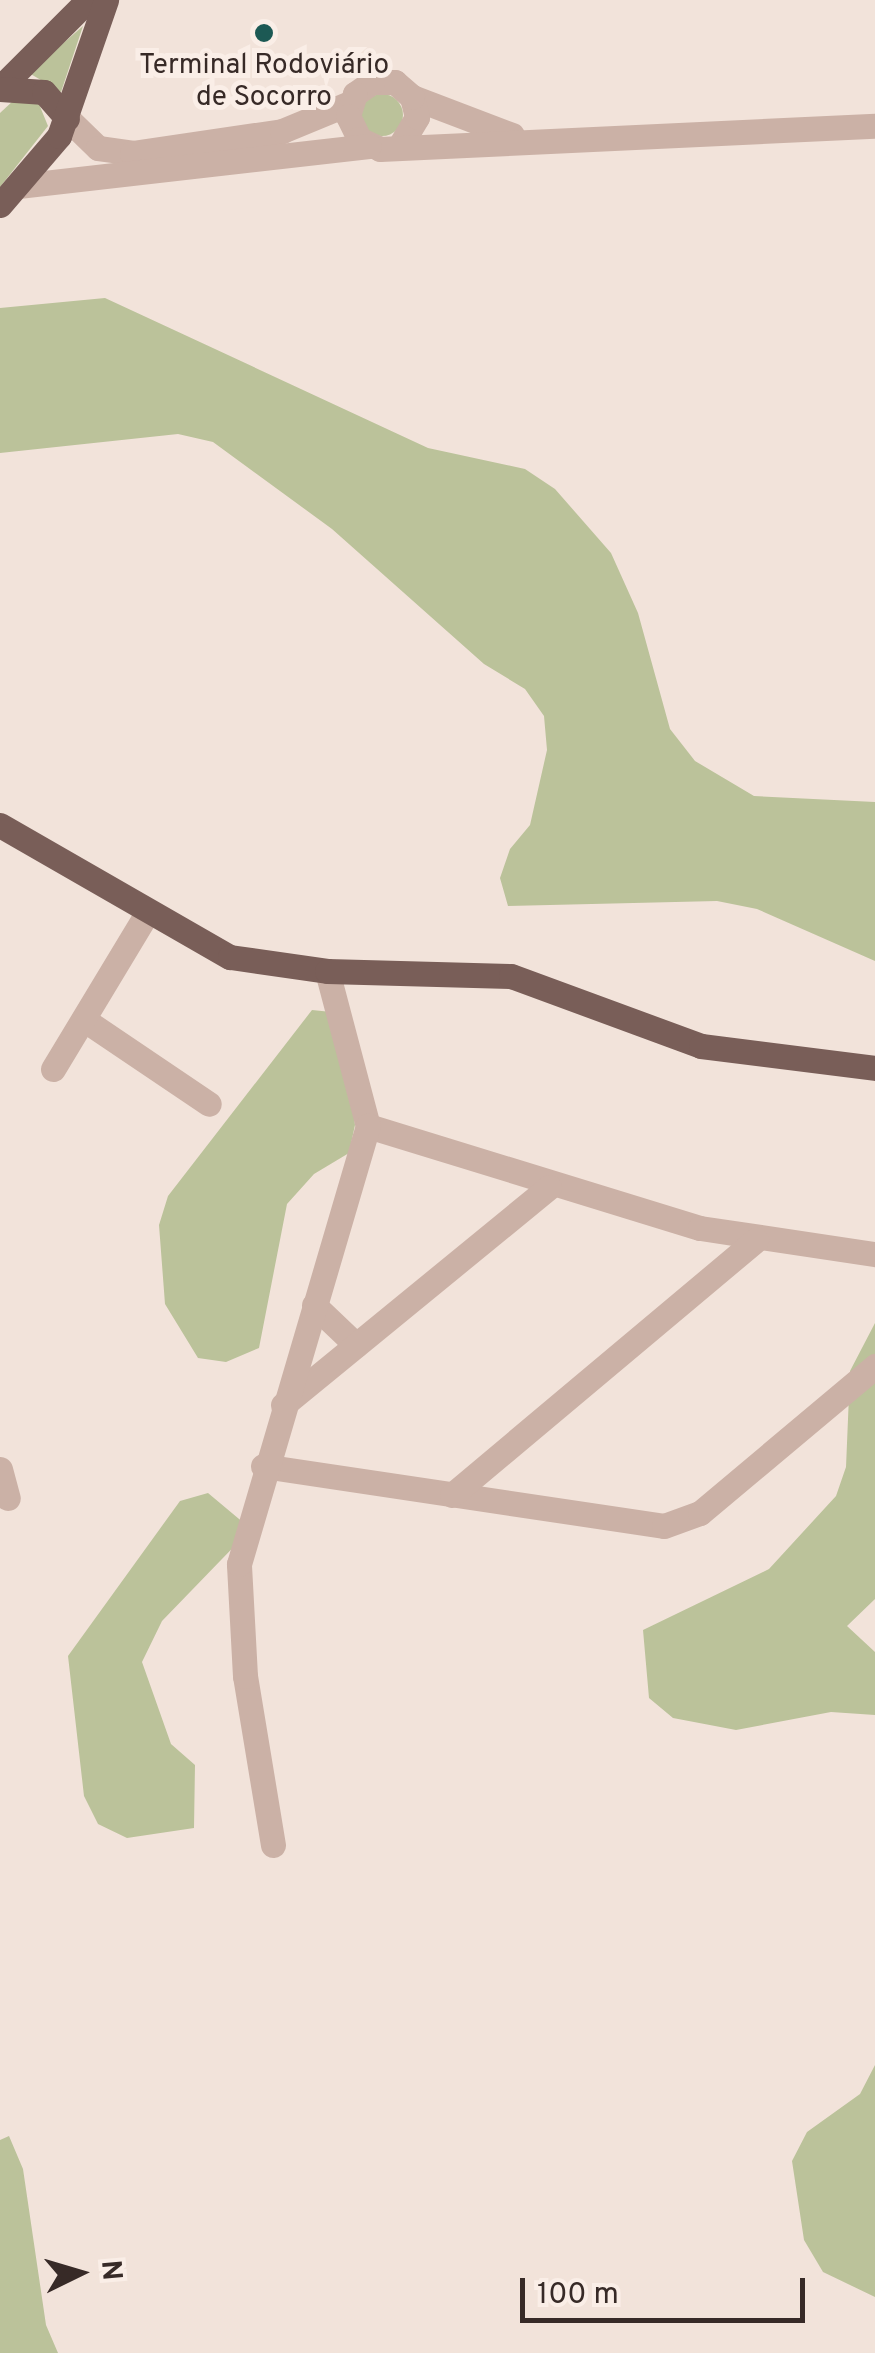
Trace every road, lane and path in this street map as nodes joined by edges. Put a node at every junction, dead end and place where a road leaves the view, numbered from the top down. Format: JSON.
{"nodes":[{"id":1,"x":88,"y":0,"type":"edge"},
{"id":2,"x":106,"y":0,"type":"edge"},
{"id":3,"x":0,"y":89,"type":"edge"},
{"id":4,"x":412,"y":97,"type":"junction"},
{"id":5,"x":350,"y":102,"type":"junction"},
{"id":6,"x":67,"y":118,"type":"junction"},
{"id":7,"x":875,"y":126,"type":"edge"},
{"id":8,"x":526,"y":140,"type":"junction"},
{"id":9,"x":400,"y":144,"type":"junction"},
{"id":10,"x":370,"y":146,"type":"junction"},
{"id":11,"x":18,"y":186,"type":"junction"},
{"id":12,"x":0,"y":205,"type":"edge"},
{"id":13,"x":0,"y":825,"type":"edge"},
{"id":14,"x":146,"y":915,"type":"junction"},
{"id":15,"x":327,"y":971,"type":"junction"},
{"id":16,"x":86,"y":1021,"type":"junction"},
{"id":17,"x":875,"y":1068,"type":"edge"},
{"id":18,"x":53,"y":1070,"type":"dead end"},
{"id":19,"x":209,"y":1104,"type":"dead end"},
{"id":20,"x":368,"y":1126,"type":"junction"},
{"id":21,"x":549,"y":1187,"type":"junction"},
{"id":22,"x":756,"y":1240,"type":"junction"},
{"id":23,"x":875,"y":1254,"type":"edge"},
{"id":24,"x":314,"y":1305,"type":"junction"},
{"id":25,"x":356,"y":1346,"type":"junction"},
{"id":26,"x":875,"y":1366,"type":"edge"},
{"id":27,"x":282,"y":1405,"type":"junction"},
{"id":28,"x":263,"y":1466,"type":"junction"},
{"id":29,"x":0,"y":1468,"type":"edge"},
{"id":30,"x":452,"y":1495,"type":"junction"},
{"id":31,"x":8,"y":1498,"type":"dead end"},
{"id":32,"x":273,"y":1845,"type":"dead end"}],
"edges":[{"from":1,"to":3,"type":"main road"},
{"from":2,"to":6,"type":"main road"},
{"from":3,"to":6,"type":"main road"},
{"from":4,"to":5,"type":"street"},
{"from":4,"to":8,"type":"street"},
{"from":4,"to":9,"type":"street"},
{"from":5,"to":6,"type":"street"},
{"from":5,"to":10,"type":"street"},
{"from":6,"to":11,"type":"main road"},
{"from":7,"to":8,"type":"street"},
{"from":8,"to":9,"type":"street"},
{"from":9,"to":10,"type":"street"},
{"from":10,"to":11,"type":"street"},
{"from":11,"to":12,"type":"main road"},
{"from":13,"to":14,"type":"main road"},
{"from":14,"to":15,"type":"main road"},
{"from":14,"to":16,"type":"street"},
{"from":15,"to":17,"type":"main road"},
{"from":15,"to":20,"type":"street"},
{"from":16,"to":18,"type":"street"},
{"from":16,"to":19,"type":"street"},
{"from":20,"to":21,"type":"street"},
{"from":20,"to":24,"type":"street"},
{"from":21,"to":22,"type":"street"},
{"from":21,"to":25,"type":"street"},
{"from":22,"to":23,"type":"street"},
{"from":22,"to":30,"type":"street"},
{"from":24,"to":25,"type":"street"},
{"from":24,"to":27,"type":"street"},
{"from":25,"to":27,"type":"street"},
{"from":26,"to":30,"type":"street"},
{"from":27,"to":28,"type":"street"},
{"from":28,"to":30,"type":"street"},
{"from":28,"to":32,"type":"street"},
{"from":29,"to":31,"type":"street"}]}
